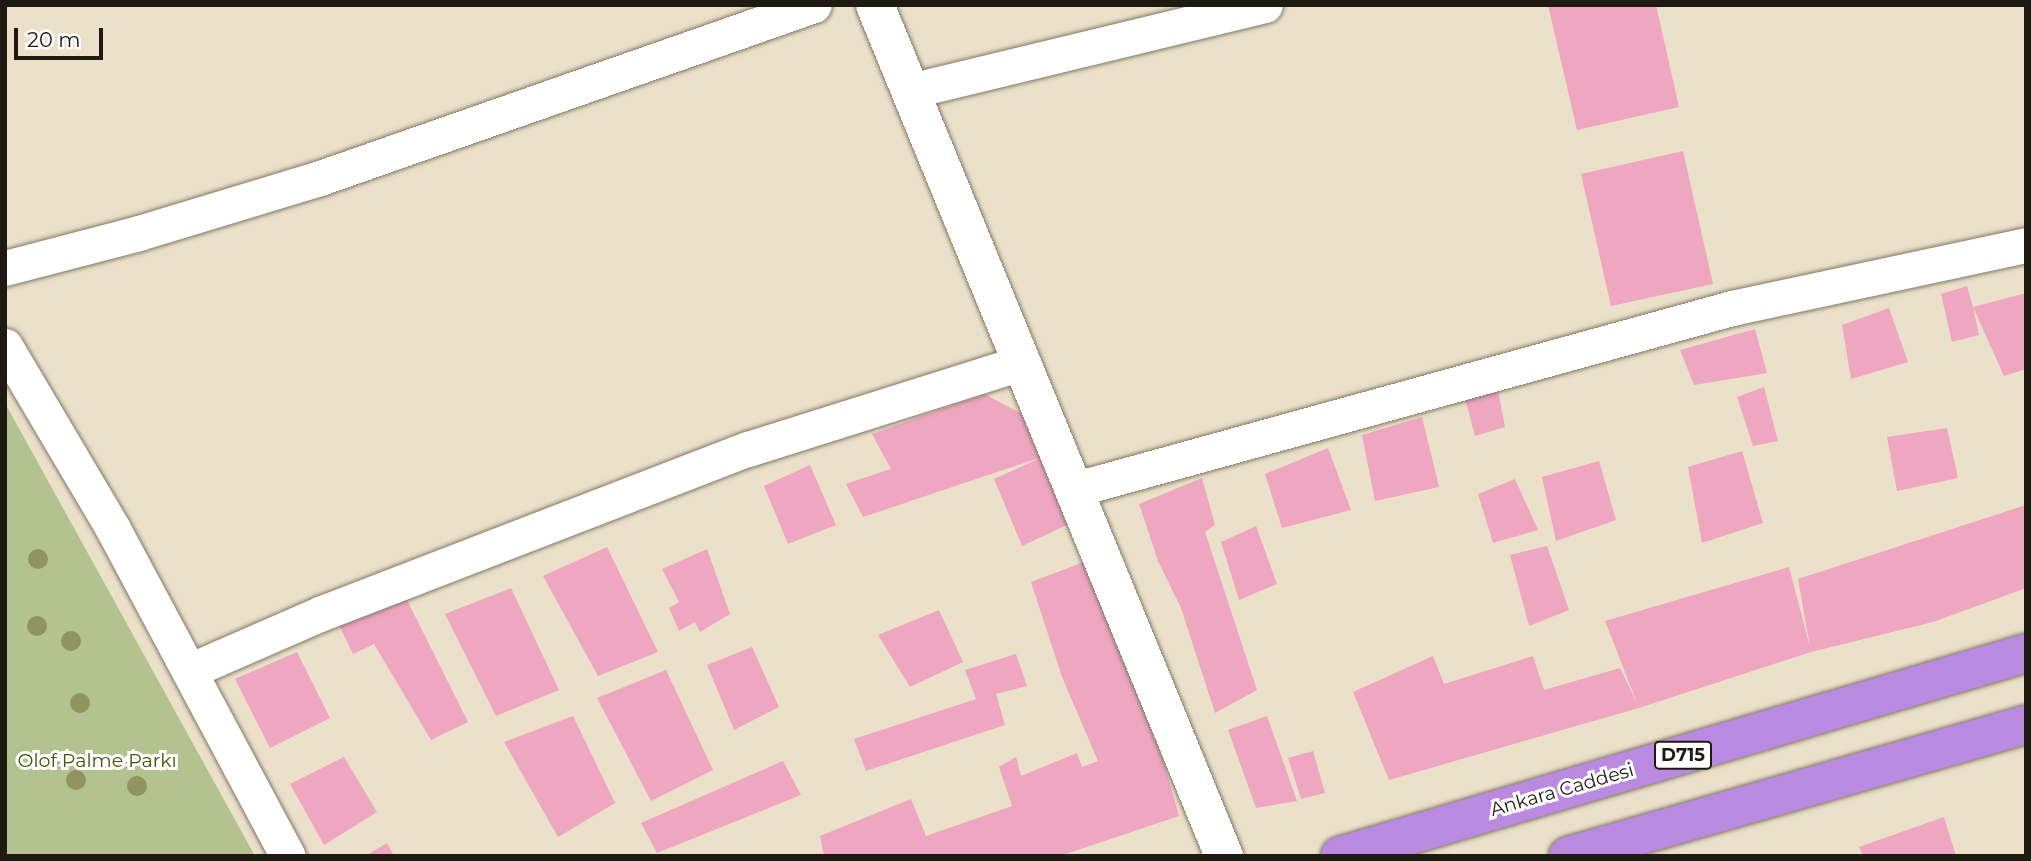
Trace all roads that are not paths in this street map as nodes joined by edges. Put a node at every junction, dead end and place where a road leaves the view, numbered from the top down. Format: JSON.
{"nodes":[{"id":1,"x":814,"y":5,"type":"edge"},
{"id":2,"x":875,"y":5,"type":"edge"},
{"id":3,"x":1265,"y":5,"type":"edge"},
{"id":4,"x":910,"y":91,"type":"junction"},
{"id":5,"x":2026,"y":245,"type":"edge"},
{"id":6,"x":5,"y":268,"type":"edge"},
{"id":7,"x":5,"y":345,"type":"edge"},
{"id":8,"x":1021,"y":363,"type":"junction"},
{"id":9,"x":1072,"y":490,"type":"junction"},
{"id":10,"x":2026,"y":653,"type":"edge"},
{"id":11,"x":189,"y":671,"type":"junction"},
{"id":12,"x":2026,"y":725,"type":"edge"},
{"id":13,"x":288,"y":856,"type":"edge"},
{"id":14,"x":1224,"y":856,"type":"edge"},
{"id":15,"x":1340,"y":856,"type":"edge"},
{"id":16,"x":1568,"y":856,"type":"edge"}],
"edges":[{"from":1,"to":6,"type":"street"},
{"from":2,"to":4,"type":"street"},
{"from":3,"to":4,"type":"street"},
{"from":4,"to":8,"type":"street"},
{"from":5,"to":9,"type":"street"},
{"from":7,"to":11,"type":"street"},
{"from":8,"to":9,"type":"street"},
{"from":8,"to":11,"type":"street"},
{"from":9,"to":14,"type":"street"},
{"from":10,"to":15,"type":"highway","name":"Ankara Caddesi","number":"D715"},
{"from":11,"to":13,"type":"street"},
{"from":12,"to":16,"type":"highway"}]}
